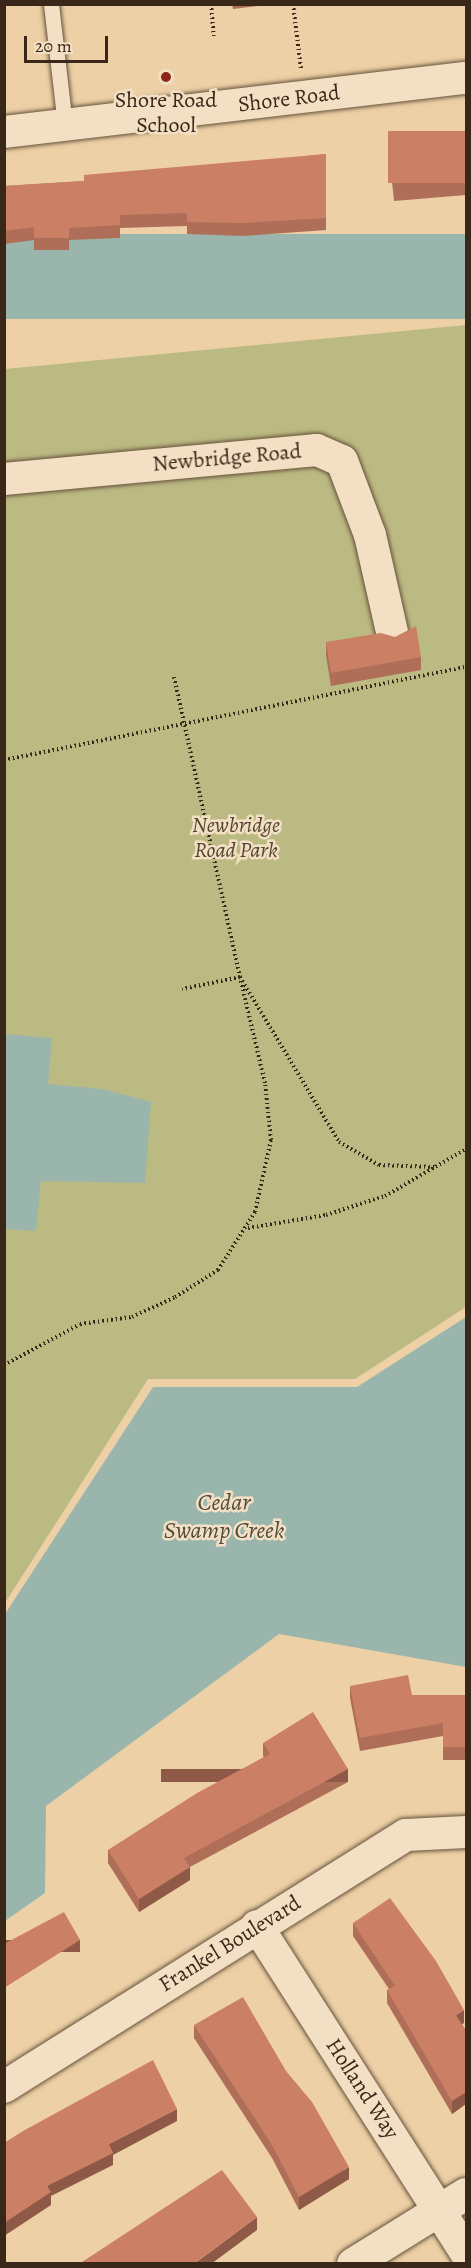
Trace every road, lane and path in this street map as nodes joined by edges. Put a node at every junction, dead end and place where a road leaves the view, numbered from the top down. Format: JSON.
{"nodes":[{"id":1,"x":51,"y":4,"type":"edge"},
{"id":2,"x":211,"y":4,"type":"edge"},
{"id":3,"x":293,"y":4,"type":"edge"},
{"id":4,"x":214,"y":36,"type":"dead end"},
{"id":5,"x":466,"y":78,"type":"edge"},
{"id":6,"x":305,"y":97,"type":"junction"},
{"id":7,"x":65,"y":125,"type":"junction"},
{"id":8,"x":4,"y":132,"type":"edge"},
{"id":9,"x":4,"y":480,"type":"edge"},
{"id":10,"x":392,"y":632,"type":"dead end"},
{"id":11,"x":466,"y":667,"type":"edge"},
{"id":12,"x":174,"y":677,"type":"dead end"},
{"id":13,"x":184,"y":723,"type":"junction"},
{"id":14,"x":4,"y":760,"type":"edge"},
{"id":15,"x":240,"y":977,"type":"junction"},
{"id":16,"x":182,"y":989,"type":"dead end"},
{"id":17,"x":466,"y":1149,"type":"edge"},
{"id":18,"x":435,"y":1167,"type":"junction"},
{"id":19,"x":248,"y":1228,"type":"junction"},
{"id":20,"x":4,"y":1365,"type":"edge"},
{"id":21,"x":466,"y":1832,"type":"edge"},
{"id":22,"x":257,"y":1926,"type":"junction"},
{"id":23,"x":4,"y":2087,"type":"edge"},
{"id":24,"x":466,"y":2194,"type":"edge"},
{"id":25,"x":439,"y":2209,"type":"junction"},
{"id":26,"x":466,"y":2253,"type":"edge"},
{"id":27,"x":353,"y":2264,"type":"edge"}],
"edges":[{"from":1,"to":7,"type":"lane"},
{"from":2,"to":4,"type":"path"},
{"from":3,"to":6,"type":"path"},
{"from":5,"to":6,"type":"street","name":"Shore Road"},
{"from":6,"to":7,"type":"street","name":"Shore Road"},
{"from":7,"to":8,"type":"street","name":"Shore Road"},
{"from":9,"to":10,"type":"street","name":"Newbridge Road"},
{"from":11,"to":13,"type":"path"},
{"from":12,"to":13,"type":"path"},
{"from":13,"to":14,"type":"path"},
{"from":13,"to":15,"type":"path"},
{"from":15,"to":16,"type":"path"},
{"from":15,"to":18,"type":"path"},
{"from":15,"to":19,"type":"path"},
{"from":17,"to":18,"type":"path"},
{"from":18,"to":19,"type":"path"},
{"from":19,"to":20,"type":"path"},
{"from":21,"to":22,"type":"street","name":"Frankel Boulevard"},
{"from":22,"to":23,"type":"street","name":"Frankel Boulevard"},
{"from":22,"to":25,"type":"street","name":"Holland Way"},
{"from":24,"to":25,"type":"street"},
{"from":25,"to":26,"type":"street","name":"Holland Way"},
{"from":25,"to":27,"type":"street"}]}
